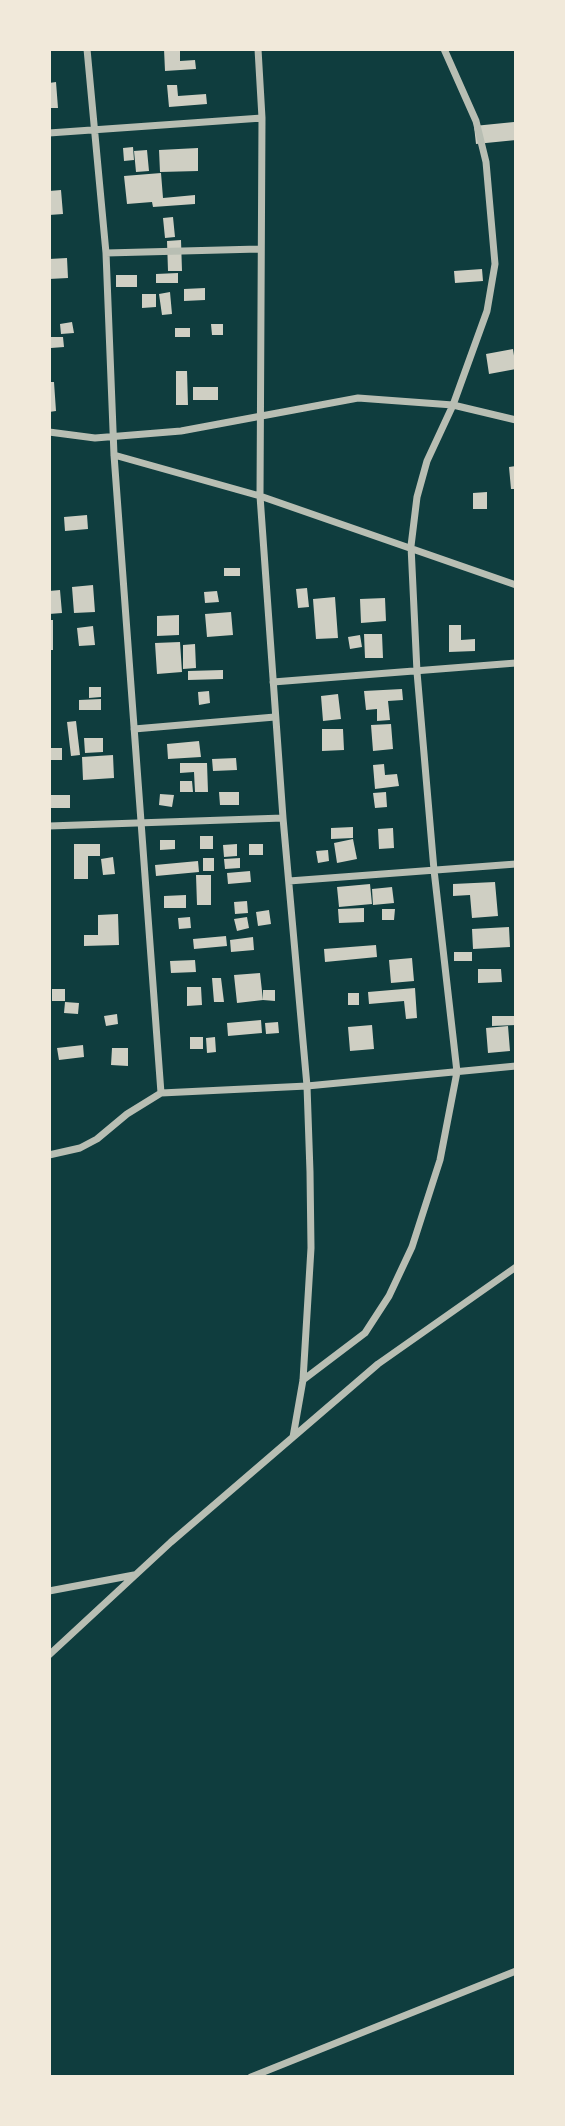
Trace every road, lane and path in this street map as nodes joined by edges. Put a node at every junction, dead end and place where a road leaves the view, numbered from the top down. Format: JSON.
{"nodes":[{"id":1,"x":87,"y":49,"type":"edge"},
{"id":2,"x":258,"y":49,"type":"edge"},
{"id":3,"x":444,"y":49,"type":"edge"},
{"id":4,"x":262,"y":118,"type":"junction"},
{"id":5,"x":94,"y":131,"type":"junction"},
{"id":6,"x":49,"y":133,"type":"edge"},
{"id":7,"x":260,"y":249,"type":"junction"},
{"id":8,"x":106,"y":253,"type":"junction"},
{"id":9,"x":453,"y":405,"type":"junction"},
{"id":10,"x":258,"y":419,"type":"junction"},
{"id":11,"x":516,"y":420,"type":"edge"},
{"id":12,"x":49,"y":432,"type":"edge"},
{"id":13,"x":113,"y":438,"type":"junction"},
{"id":14,"x":114,"y":455,"type":"junction"},
{"id":15,"x":260,"y":496,"type":"junction"},
{"id":16,"x":411,"y":546,"type":"junction"},
{"id":17,"x":516,"y":585,"type":"edge"},
{"id":18,"x":516,"y":663,"type":"edge"},
{"id":19,"x":417,"y":672,"type":"junction"},
{"id":20,"x":273,"y":682,"type":"junction"},
{"id":21,"x":275,"y":717,"type":"junction"},
{"id":22,"x":134,"y":729,"type":"junction"},
{"id":23,"x":282,"y":818,"type":"junction"},
{"id":24,"x":141,"y":823,"type":"junction"},
{"id":25,"x":49,"y":826,"type":"edge"},
{"id":26,"x":516,"y":864,"type":"edge"},
{"id":27,"x":434,"y":870,"type":"junction"},
{"id":28,"x":289,"y":881,"type":"junction"},
{"id":29,"x":516,"y":1066,"type":"edge"},
{"id":30,"x":457,"y":1072,"type":"junction"},
{"id":31,"x":307,"y":1086,"type":"junction"},
{"id":32,"x":161,"y":1093,"type":"junction"},
{"id":33,"x":49,"y":1155,"type":"edge"},
{"id":34,"x":516,"y":1267,"type":"edge"},
{"id":35,"x":303,"y":1380,"type":"junction"},
{"id":36,"x":293,"y":1437,"type":"junction"},
{"id":37,"x":136,"y":1574,"type":"junction"},
{"id":38,"x":49,"y":1591,"type":"edge"},
{"id":39,"x":49,"y":1655,"type":"edge"},
{"id":40,"x":516,"y":1971,"type":"edge"},
{"id":41,"x":251,"y":2077,"type":"edge"}],
"edges":[{"from":1,"to":5,"type":"street"},
{"from":2,"to":4,"type":"street"},
{"from":3,"to":9,"type":"street"},
{"from":4,"to":5,"type":"street"},
{"from":4,"to":7,"type":"street"},
{"from":5,"to":6,"type":"street"},
{"from":5,"to":8,"type":"street"},
{"from":7,"to":8,"type":"street"},
{"from":7,"to":10,"type":"street"},
{"from":8,"to":13,"type":"street"},
{"from":9,"to":10,"type":"street"},
{"from":9,"to":11,"type":"street"},
{"from":9,"to":16,"type":"street"},
{"from":10,"to":13,"type":"street"},
{"from":10,"to":15,"type":"street"},
{"from":12,"to":13,"type":"street"},
{"from":13,"to":14,"type":"street"},
{"from":14,"to":15,"type":"street"},
{"from":14,"to":22,"type":"street"},
{"from":15,"to":16,"type":"street"},
{"from":15,"to":20,"type":"street"},
{"from":16,"to":17,"type":"street"},
{"from":16,"to":19,"type":"street"},
{"from":18,"to":19,"type":"street"},
{"from":19,"to":20,"type":"street"},
{"from":19,"to":27,"type":"street"},
{"from":20,"to":21,"type":"street"},
{"from":21,"to":22,"type":"street"},
{"from":21,"to":23,"type":"street"},
{"from":22,"to":24,"type":"street"},
{"from":23,"to":24,"type":"street"},
{"from":23,"to":28,"type":"street"},
{"from":24,"to":25,"type":"street"},
{"from":24,"to":32,"type":"street"},
{"from":26,"to":27,"type":"street"},
{"from":27,"to":28,"type":"street"},
{"from":27,"to":30,"type":"street"},
{"from":28,"to":31,"type":"street"},
{"from":29,"to":30,"type":"street"},
{"from":30,"to":31,"type":"street"},
{"from":30,"to":35,"type":"street"},
{"from":31,"to":32,"type":"street"},
{"from":31,"to":35,"type":"street"},
{"from":32,"to":33,"type":"street"},
{"from":34,"to":36,"type":"street"},
{"from":35,"to":36,"type":"street"},
{"from":36,"to":37,"type":"street"},
{"from":37,"to":38,"type":"street"},
{"from":37,"to":39,"type":"street"},
{"from":40,"to":41,"type":"street"}]}
